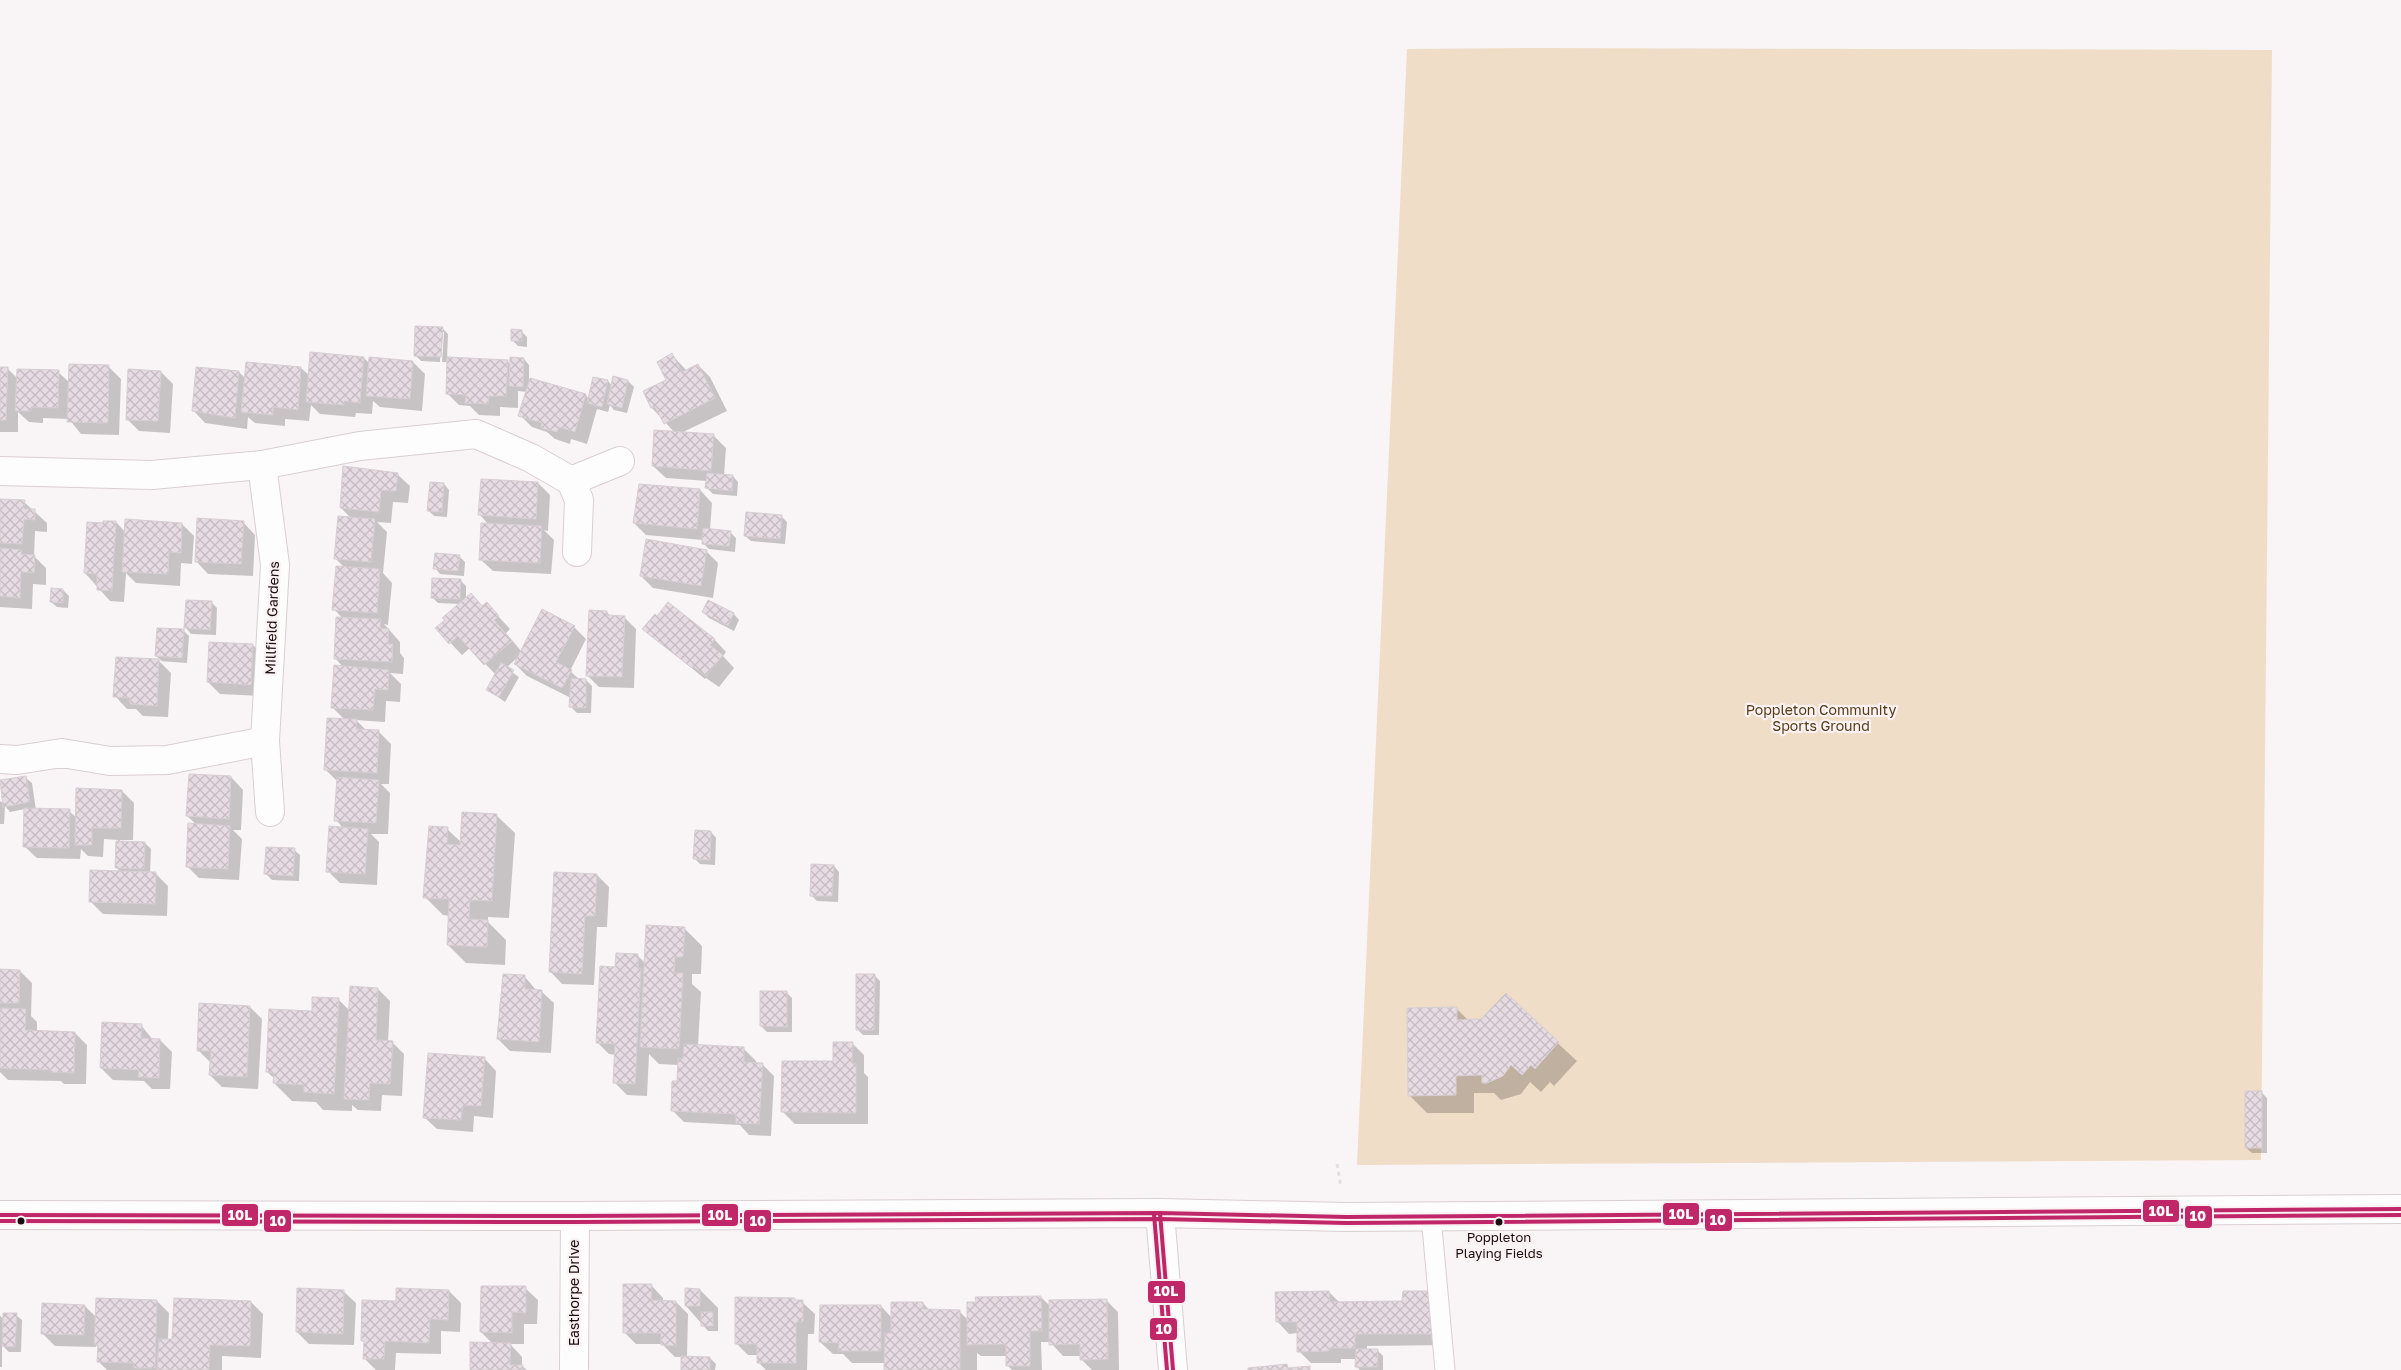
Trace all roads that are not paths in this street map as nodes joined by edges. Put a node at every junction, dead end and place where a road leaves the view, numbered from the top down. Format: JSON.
{"nodes":[{"id":1,"x":620,"y":461,"type":"dead end"},
{"id":2,"x":262,"y":465,"type":"junction"},
{"id":3,"x":0,"y":472,"type":"edge"},
{"id":4,"x":571,"y":481,"type":"junction"},
{"id":5,"x":577,"y":552,"type":"dead end"},
{"id":6,"x":265,"y":741,"type":"junction"},
{"id":7,"x":0,"y":759,"type":"edge"},
{"id":8,"x":270,"y":812,"type":"dead end"},
{"id":9,"x":2401,"y":1209,"type":"edge"},
{"id":10,"x":1160,"y":1213,"type":"junction"},
{"id":11,"x":0,"y":1215,"type":"edge"},
{"id":12,"x":574,"y":1216,"type":"junction"},
{"id":13,"x":1431,"y":1216,"type":"junction"},
{"id":14,"x":574,"y":1370,"type":"edge"},
{"id":15,"x":1174,"y":1370,"type":"edge"},
{"id":16,"x":1445,"y":1370,"type":"edge"}],
"edges":[{"from":1,"to":4,"type":"street"},
{"from":2,"to":3,"type":"street"},
{"from":2,"to":4,"type":"street"},
{"from":2,"to":6,"type":"street","name":"Millfield Gardens"},
{"from":4,"to":5,"type":"street"},
{"from":6,"to":7,"type":"street"},
{"from":6,"to":8,"type":"street","name":"Millfield Gardens"},
{"from":9,"to":13,"type":"street"},
{"from":10,"to":12,"type":"street"},
{"from":10,"to":13,"type":"street"},
{"from":10,"to":15,"type":"street"},
{"from":11,"to":12,"type":"street"},
{"from":12,"to":14,"type":"street","name":"Easthorpe Drive"},
{"from":13,"to":16,"type":"lane"}]}
